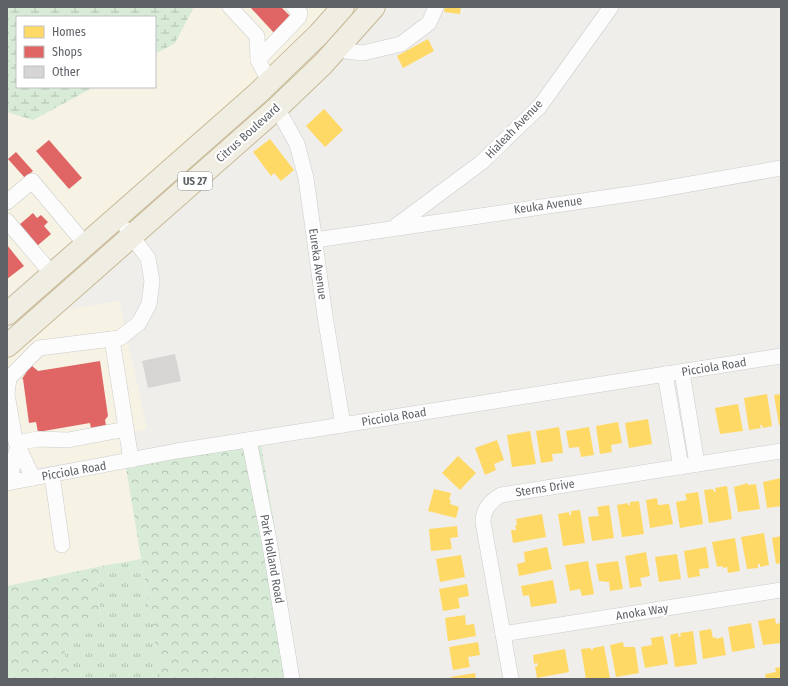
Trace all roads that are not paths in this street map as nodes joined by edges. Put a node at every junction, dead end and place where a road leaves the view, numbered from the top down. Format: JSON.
{"nodes":[{"id":1,"x":230,"y":7,"type":"edge"},
{"id":2,"x":294,"y":7,"type":"edge"},
{"id":3,"x":343,"y":7,"type":"edge"},
{"id":4,"x":352,"y":7,"type":"edge"},
{"id":5,"x":374,"y":7,"type":"edge"},
{"id":6,"x":436,"y":7,"type":"edge"},
{"id":7,"x":611,"y":7,"type":"edge"},
{"id":8,"x":339,"y":47,"type":"junction"},
{"id":9,"x":258,"y":60,"type":"junction"},
{"id":10,"x":269,"y":81,"type":"junction"},
{"id":11,"x":277,"y":108,"type":"junction"},
{"id":12,"x":781,"y":168,"type":"edge"},
{"id":13,"x":7,"y":202,"type":"edge"},
{"id":14,"x":170,"y":203,"type":"junction"},
{"id":15,"x":118,"y":217,"type":"junction"},
{"id":16,"x":7,"y":221,"type":"edge"},
{"id":17,"x":394,"y":227,"type":"junction"},
{"id":18,"x":132,"y":237,"type":"junction"},
{"id":19,"x":81,"y":239,"type":"junction"},
{"id":20,"x":315,"y":240,"type":"junction"},
{"id":21,"x":48,"y":268,"type":"junction"},
{"id":22,"x":7,"y":314,"type":"edge"},
{"id":23,"x":112,"y":339,"type":"junction"},
{"id":24,"x":7,"y":346,"type":"edge"},
{"id":25,"x":781,"y":356,"type":"edge"},
{"id":26,"x":682,"y":372,"type":"junction"},
{"id":27,"x":665,"y":374,"type":"junction"},
{"id":28,"x":7,"y":394,"type":"edge"},
{"id":29,"x":343,"y":425,"type":"junction"},
{"id":30,"x":126,"y":429,"type":"junction"},
{"id":31,"x":249,"y":440,"type":"junction"},
{"id":32,"x":17,"y":444,"type":"junction"},
{"id":33,"x":781,"y":451,"type":"edge"},
{"id":34,"x":131,"y":460,"type":"junction"},
{"id":35,"x":697,"y":464,"type":"junction"},
{"id":36,"x":681,"y":466,"type":"junction"},
{"id":37,"x":52,"y":475,"type":"junction"},
{"id":38,"x":33,"y":478,"type":"junction"},
{"id":39,"x":8,"y":483,"type":"edge"},
{"id":40,"x":62,"y":545,"type":"dead end"},
{"id":41,"x":781,"y":590,"type":"edge"},
{"id":42,"x":503,"y":634,"type":"junction"},
{"id":43,"x":292,"y":679,"type":"edge"},
{"id":44,"x":511,"y":679,"type":"edge"}],
"edges":[{"from":1,"to":9,"type":"street"},
{"from":2,"to":9,"type":"street"},
{"from":3,"to":10,"type":"highway","name":"Citrus Boulevard","number":"US 27"},
{"from":4,"to":11,"type":"highway"},
{"from":5,"to":8,"type":"highway","name":"Citrus Boulevard","number":"US 27"},
{"from":6,"to":8,"type":"street"},
{"from":7,"to":17,"type":"street","name":"Hialeah Avenue"},
{"from":8,"to":11,"type":"highway","name":"Citrus Boulevard","number":"US 27"},
{"from":9,"to":10,"type":"street"},
{"from":10,"to":14,"type":"highway"},
{"from":10,"to":15,"type":"highway","name":"Citrus Boulevard","number":"US 27"},
{"from":11,"to":14,"type":"highway","name":"Citrus Boulevard","number":"US 27"},
{"from":11,"to":20,"type":"street","name":"Eureka Avenue"},
{"from":12,"to":17,"type":"street","name":"Keuka Avenue"},
{"from":13,"to":19,"type":"street"},
{"from":14,"to":18,"type":"highway","name":"Citrus Boulevard","number":"US 27"},
{"from":15,"to":18,"type":"street"},
{"from":15,"to":19,"type":"highway","name":"Citrus Boulevard","number":"US 27"},
{"from":16,"to":21,"type":"street"},
{"from":17,"to":20,"type":"street","name":"Keuka Avenue"},
{"from":18,"to":23,"type":"street"},
{"from":18,"to":24,"type":"highway","name":"Citrus Boulevard","number":"US 27"},
{"from":19,"to":21,"type":"highway","name":"Citrus Boulevard","number":"US 27"},
{"from":20,"to":29,"type":"street","name":"Eureka Avenue"},
{"from":21,"to":22,"type":"highway","name":"Citrus Boulevard","number":"US 27"},
{"from":23,"to":28,"type":"street"},
{"from":23,"to":30,"type":"street"},
{"from":25,"to":26,"type":"street","name":"Picciola Road"},
{"from":26,"to":27,"type":"street","name":"Picciola Road"},
{"from":26,"to":35,"type":"street"},
{"from":27,"to":29,"type":"street","name":"Picciola Road"},
{"from":27,"to":36,"type":"street"},
{"from":28,"to":32,"type":"street"},
{"from":29,"to":31,"type":"street","name":"Picciola Road"},
{"from":30,"to":32,"type":"street"},
{"from":30,"to":34,"type":"street"},
{"from":31,"to":34,"type":"street","name":"Picciola Road"},
{"from":31,"to":43,"type":"street","name":"Park Holland Road"},
{"from":32,"to":38,"type":"street"},
{"from":32,"to":39,"type":"street"},
{"from":33,"to":35,"type":"street","name":"Sterns Drive"},
{"from":34,"to":37,"type":"street","name":"Picciola Road"},
{"from":35,"to":36,"type":"street","name":"Sterns Drive"},
{"from":36,"to":42,"type":"street","name":"Sterns Drive"},
{"from":37,"to":38,"type":"street","name":"Picciola Road"},
{"from":37,"to":40,"type":"street"},
{"from":38,"to":39,"type":"street","name":"Picciola Road"},
{"from":41,"to":42,"type":"street","name":"Anoka Way"},
{"from":42,"to":44,"type":"street","name":"Sterns Drive"}]}
